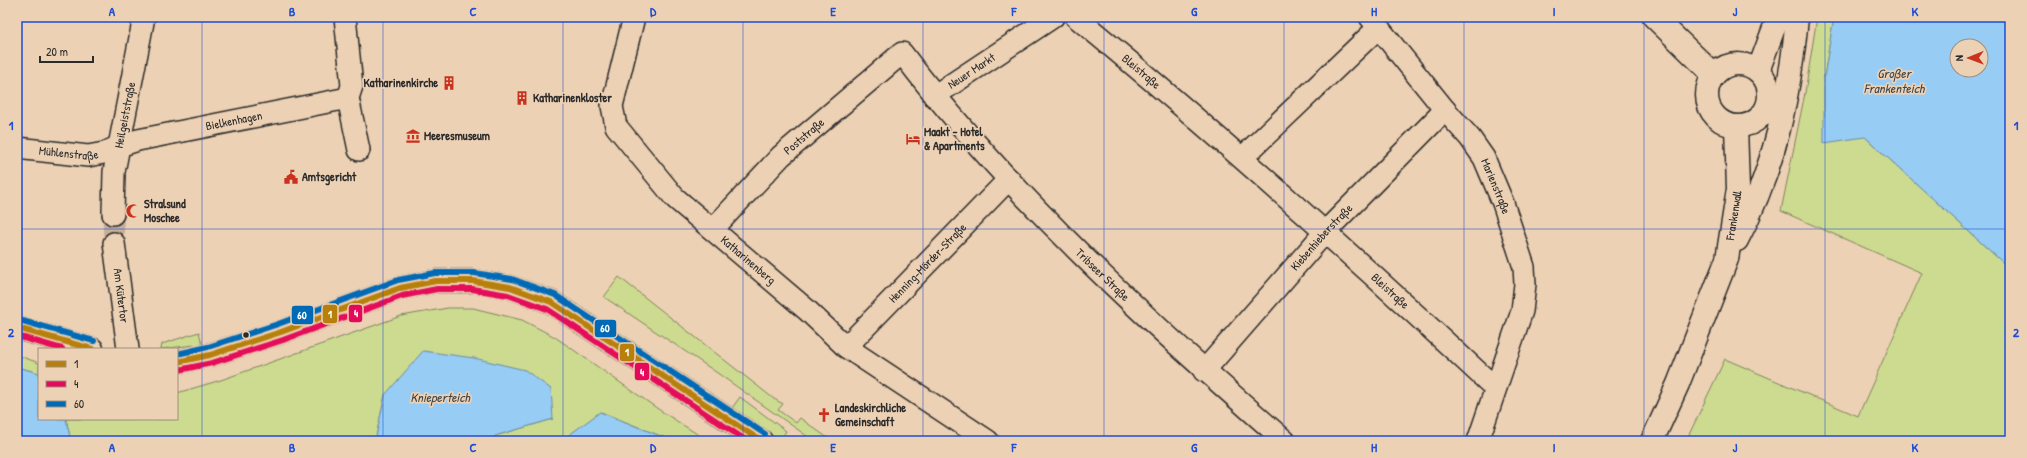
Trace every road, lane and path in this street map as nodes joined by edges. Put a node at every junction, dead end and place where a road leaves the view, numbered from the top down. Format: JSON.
{"nodes":[{"id":1,"x":144,"y":17,"type":"edge"},
{"id":2,"x":345,"y":17,"type":"edge"},
{"id":3,"x":634,"y":17,"type":"edge"},
{"id":4,"x":1053,"y":17,"type":"edge"},
{"id":5,"x":1076,"y":17,"type":"edge"},
{"id":6,"x":1654,"y":17,"type":"edge"},
{"id":7,"x":1778,"y":17,"type":"edge"},
{"id":8,"x":1797,"y":17,"type":"edge"},
{"id":9,"x":1375,"y":22,"type":"edge"},
{"id":10,"x":902,"y":53,"type":"joint"},
{"id":11,"x":1758,"y":71,"type":"junction"},
{"id":12,"x":1714,"y":75,"type":"junction"},
{"id":13,"x":934,"y":96,"type":"junction"},
{"id":14,"x":348,"y":98,"type":"junction"},
{"id":15,"x":1445,"y":110,"type":"junction"},
{"id":16,"x":1736,"y":126,"type":"junction"},
{"id":17,"x":120,"y":146,"type":"junction"},
{"id":18,"x":17,"y":148,"type":"edge"},
{"id":19,"x":359,"y":150,"type":"dead end"},
{"id":20,"x":1243,"y":158,"type":"junction"},
{"id":21,"x":1009,"y":179,"type":"junction"},
{"id":22,"x":113,"y":214,"type":"tunnel mouth"},
{"id":23,"x":713,"y":229,"type":"junction"},
{"id":24,"x":1326,"y":231,"type":"junction"},
{"id":25,"x":114,"y":243,"type":"tunnel mouth"},
{"id":26,"x":1727,"y":259,"type":"junction"},
{"id":27,"x":17,"y":328,"type":"edge"},
{"id":28,"x":846,"y":347,"type":"junction"},
{"id":29,"x":88,"y":348,"type":"edge"},
{"id":30,"x":128,"y":348,"type":"edge"},
{"id":31,"x":178,"y":362,"type":"edge"},
{"id":32,"x":1204,"y":371,"type":"junction"},
{"id":33,"x":1495,"y":388,"type":"junction"},
{"id":34,"x":761,"y":441,"type":"edge"},
{"id":35,"x":988,"y":441,"type":"edge"},
{"id":36,"x":1285,"y":441,"type":"edge"},
{"id":37,"x":1478,"y":441,"type":"edge"},
{"id":38,"x":1652,"y":441,"type":"edge"}],
"edges":[{"from":1,"to":17,"type":"street","name":"Heilgeiststraße"},
{"from":2,"to":14,"type":"street"},
{"from":3,"to":23,"type":"street","name":"Katharinenberg"},
{"from":4,"to":13,"type":"street","name":"Neuer Markt"},
{"from":5,"to":20,"type":"street","name":"Bleistraße"},
{"from":6,"to":12,"type":"main road"},
{"from":7,"to":11,"type":"main road"},
{"from":8,"to":26,"type":"main road"},
{"from":9,"to":15,"type":"street","name":"Marienstraße"},
{"from":9,"to":20,"type":"street"},
{"from":10,"to":13,"type":"street","name":"Neuer Markt"},
{"from":10,"to":23,"type":"street","name":"Poststraße"},
{"from":11,"to":12,"type":"main road"},
{"from":11,"to":16,"type":"main road"},
{"from":12,"to":16,"type":"main road"},
{"from":13,"to":21,"type":"street","name":"Tribseer Straße"},
{"from":14,"to":17,"type":"street","name":"Bielkenhagen"},
{"from":14,"to":19,"type":"street"},
{"from":15,"to":24,"type":"street","name":"Kiebenhieberstraße"},
{"from":15,"to":33,"type":"street","name":"Marienstraße"},
{"from":16,"to":26,"type":"main road","name":"Frankenwall"},
{"from":17,"to":18,"type":"street","name":"Mühlenstraße"},
{"from":17,"to":22,"type":"street","name":"Heilgeiststraße"},
{"from":20,"to":24,"type":"street","name":"Bleistraße"},
{"from":21,"to":28,"type":"street","name":"Henning-Mörder-Straße"},
{"from":21,"to":32,"type":"street","name":"Tribseer Straße"},
{"from":23,"to":28,"type":"street","name":"Katharinenberg"},
{"from":24,"to":32,"type":"street","name":"Kiebenhieberstraße"},
{"from":24,"to":33,"type":"street","name":"Bleistraße"},
{"from":25,"to":30,"type":"street","name":"Am Kütertor"},
{"from":26,"to":38,"type":"main road","name":"Frankenwall"},
{"from":27,"to":29,"type":"main road"},
{"from":28,"to":35,"type":"street","name":"Katharinenberg"},
{"from":31,"to":34,"type":"main road"},
{"from":32,"to":36,"type":"street","name":"Tribseer Straße"},
{"from":33,"to":37,"type":"street"}]}
